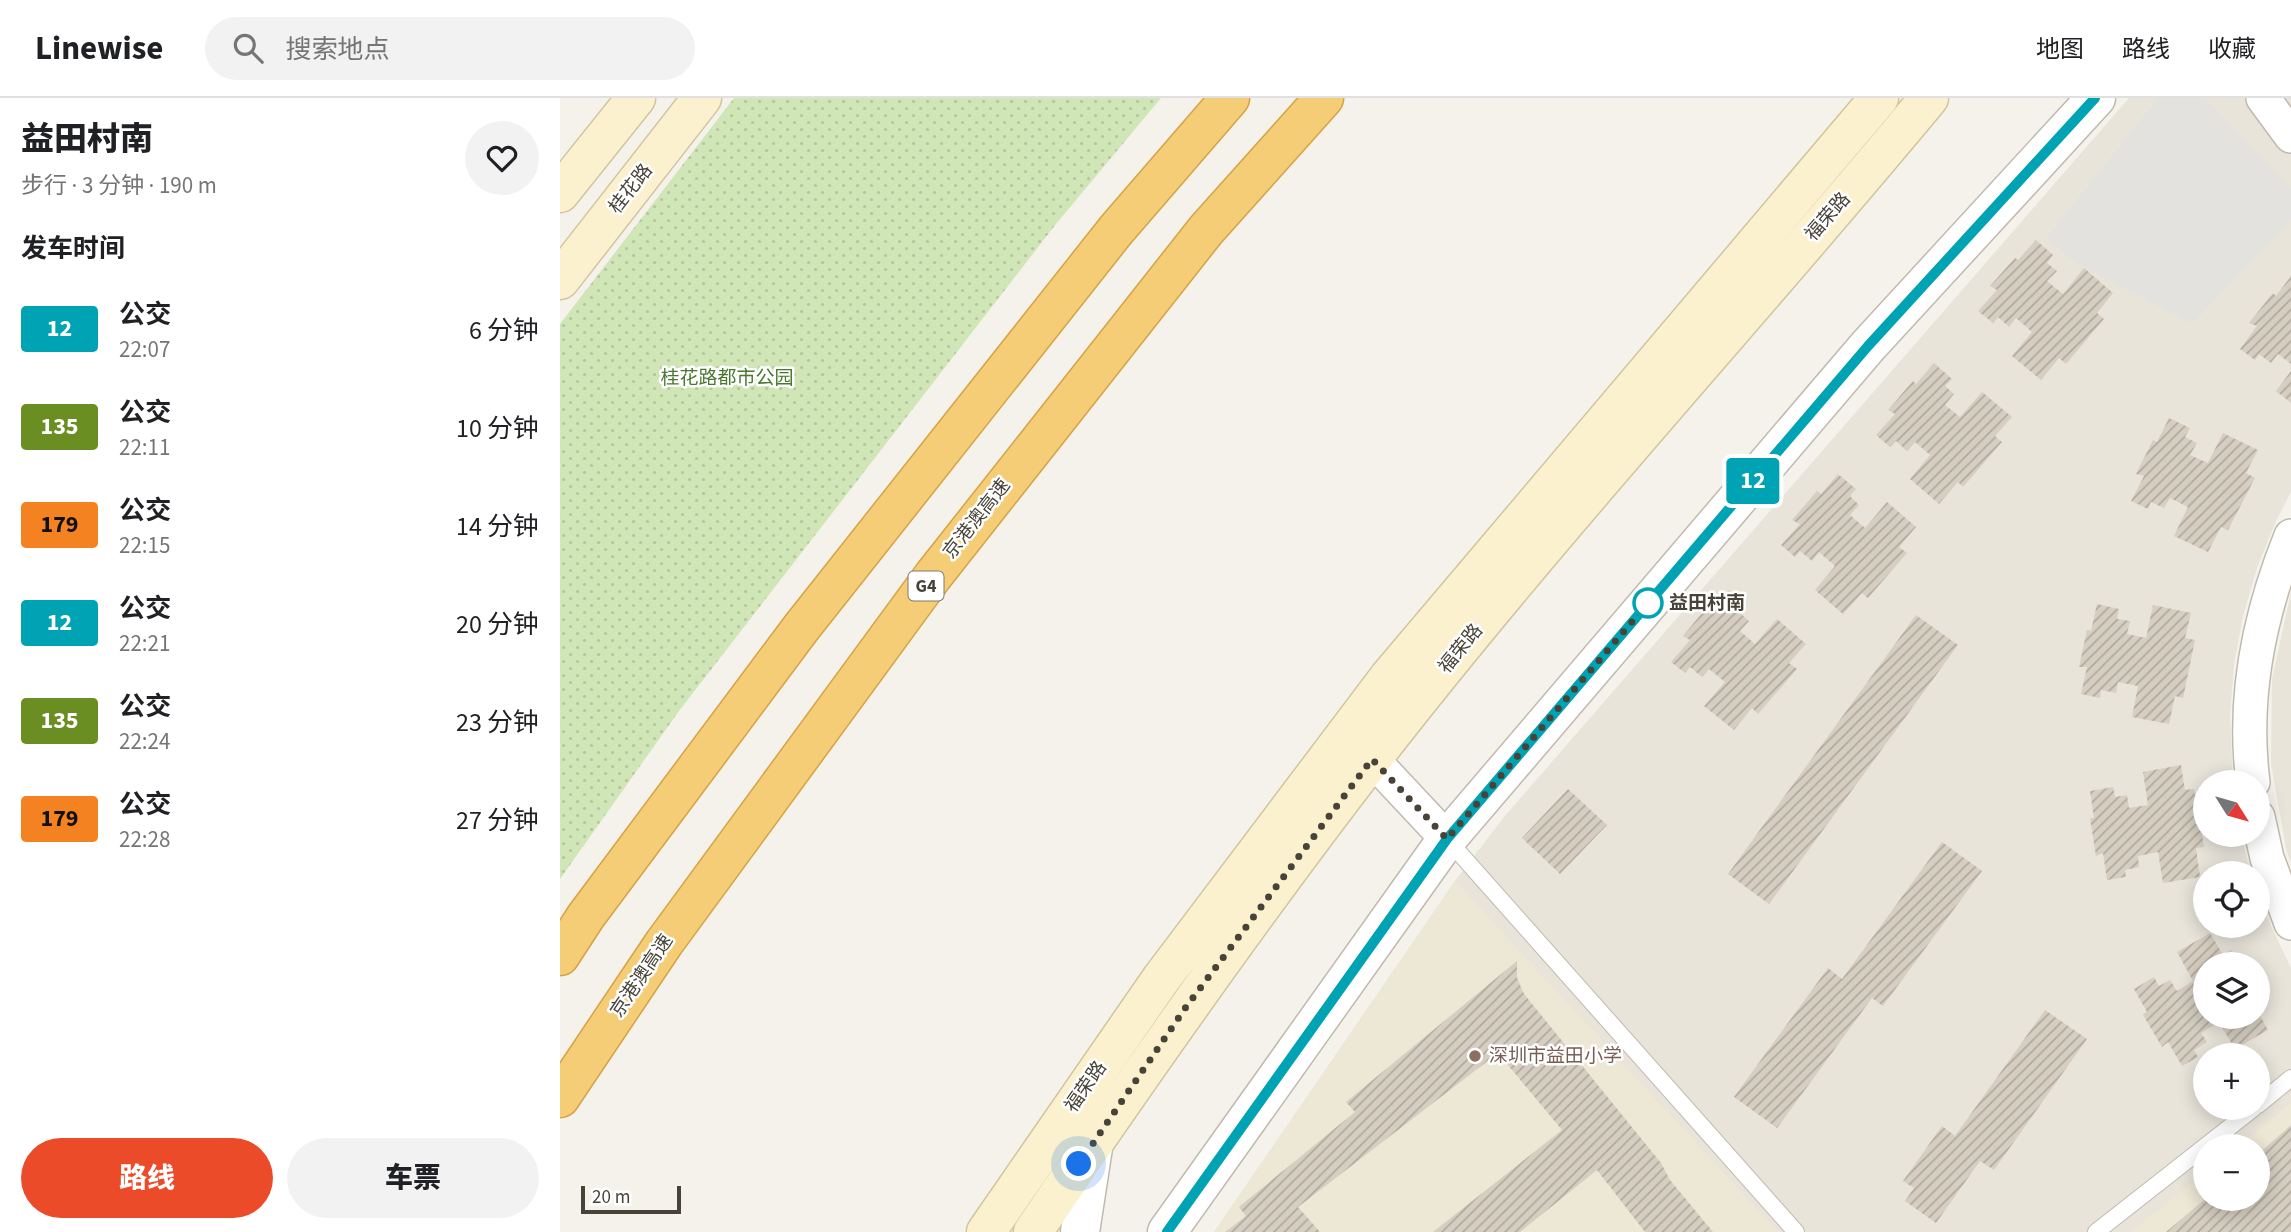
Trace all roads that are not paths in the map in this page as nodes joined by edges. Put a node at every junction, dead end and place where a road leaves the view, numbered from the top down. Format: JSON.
{"nodes":[{"id":1,"x":636,"y":98,"type":"edge"},
{"id":2,"x":702,"y":98,"type":"edge"},
{"id":3,"x":1230,"y":98,"type":"edge"},
{"id":4,"x":1324,"y":98,"type":"edge"},
{"id":5,"x":1879,"y":98,"type":"edge"},
{"id":6,"x":2095,"y":98,"type":"edge"},
{"id":7,"x":2263,"y":98,"type":"edge"},
{"id":8,"x":1923,"y":100,"type":"edge"},
{"id":9,"x":2291,"y":136,"type":"edge"},
{"id":10,"x":560,"y":193,"type":"edge"},
{"id":11,"x":560,"y":280,"type":"edge"},
{"id":12,"x":2291,"y":536,"type":"edge"},
{"id":13,"x":1372,"y":759,"type":"junction"},
{"id":14,"x":2252,"y":770,"type":"edge"},
{"id":15,"x":1447,"y":839,"type":"junction"},
{"id":16,"x":2265,"y":847,"type":"edge"},
{"id":17,"x":2291,"y":923,"type":"edge"},
{"id":18,"x":560,"y":956,"type":"edge"},
{"id":19,"x":2291,"y":1078,"type":"edge"},
{"id":20,"x":2270,"y":1095,"type":"edge"},
{"id":21,"x":560,"y":1098,"type":"edge"},
{"id":22,"x":2238,"y":1120,"type":"edge"},
{"id":23,"x":1094,"y":1142,"type":"junction"},
{"id":24,"x":986,"y":1232,"type":"edge"},
{"id":25,"x":1033,"y":1232,"type":"edge"},
{"id":26,"x":1080,"y":1232,"type":"edge"},
{"id":27,"x":1167,"y":1232,"type":"edge"},
{"id":28,"x":1796,"y":1232,"type":"edge"},
{"id":29,"x":2096,"y":1232,"type":"edge"}],
"edges":[{"from":1,"to":10,"type":"main road"},
{"from":2,"to":11,"type":"main road","name":"桂花路"},
{"from":3,"to":18,"type":"highway"},
{"from":4,"to":21,"type":"highway","name":"京港澳高速","number":"G4"},
{"from":5,"to":24,"type":"main road","name":"福荣路"},
{"from":6,"to":15,"type":"street"},
{"from":7,"to":9,"type":"street"},
{"from":8,"to":13,"type":"main road","name":"福荣路"},
{"from":12,"to":14,"type":"street"},
{"from":13,"to":15,"type":"street"},
{"from":13,"to":23,"type":"main road","name":"福荣路"},
{"from":15,"to":27,"type":"street"},
{"from":15,"to":28,"type":"lane"},
{"from":16,"to":17,"type":"street"},
{"from":19,"to":20,"type":"lane"},
{"from":22,"to":29,"type":"lane"},
{"from":23,"to":25,"type":"main road","name":"福荣路"},
{"from":23,"to":26,"type":"street"}]}
